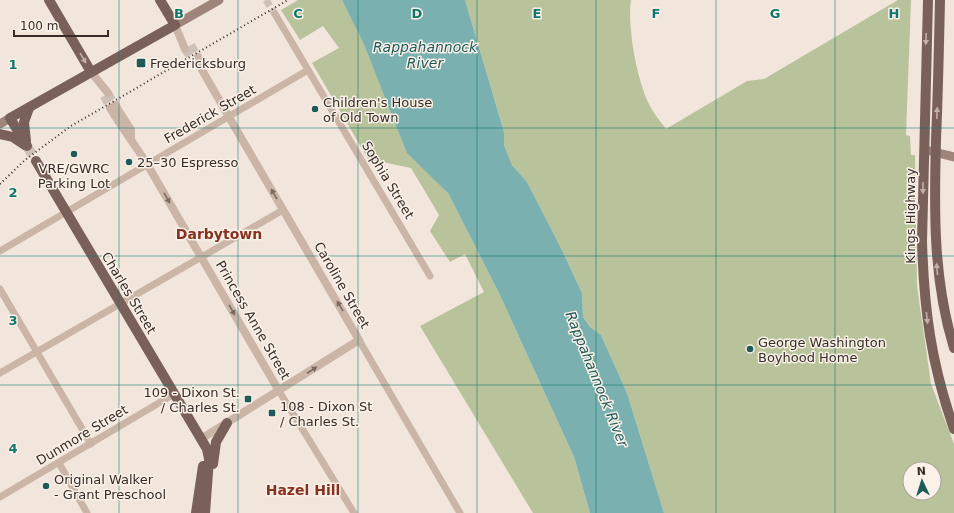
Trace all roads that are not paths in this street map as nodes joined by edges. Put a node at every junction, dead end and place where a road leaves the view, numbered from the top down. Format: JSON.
{"nodes":[{"id":1,"x":49,"y":0,"type":"edge"},
{"id":2,"x":160,"y":0,"type":"edge"},
{"id":3,"x":219,"y":0,"type":"edge"},
{"id":4,"x":928,"y":0,"type":"edge"},
{"id":5,"x":940,"y":0,"type":"edge"},
{"id":6,"x":275,"y":14,"type":"tunnel mouth"},
{"id":7,"x":177,"y":28,"type":"junction"},
{"id":8,"x":188,"y":47,"type":"tunnel mouth"},
{"id":9,"x":195,"y":59,"type":"tunnel mouth"},
{"id":10,"x":308,"y":70,"type":"junction"},
{"id":11,"x":93,"y":75,"type":"junction"},
{"id":12,"x":106,"y":94,"type":"tunnel mouth"},
{"id":13,"x":113,"y":106,"type":"tunnel mouth"},
{"id":14,"x":29,"y":108,"type":"junction"},
{"id":15,"x":229,"y":117,"type":"junction"},
{"id":16,"x":10,"y":118,"type":"junction"},
{"id":17,"x":0,"y":124,"type":"edge"},
{"id":18,"x":0,"y":134,"type":"edge"},
{"id":19,"x":27,"y":146,"type":"junction"},
{"id":20,"x":924,"y":149,"type":"junction"},
{"id":21,"x":936,"y":152,"type":"junction"},
{"id":22,"x":954,"y":157,"type":"edge"},
{"id":23,"x":36,"y":161,"type":"tunnel mouth"},
{"id":24,"x":147,"y":164,"type":"junction"},
{"id":25,"x":283,"y":210,"type":"junction"},
{"id":26,"x":66,"y":212,"type":"junction"},
{"id":27,"x":0,"y":251,"type":"edge"},
{"id":28,"x":200,"y":256,"type":"junction"},
{"id":29,"x":430,"y":276,"type":"dead end"},
{"id":30,"x":0,"y":289,"type":"edge"},
{"id":31,"x":120,"y":304,"type":"junction"},
{"id":32,"x":359,"y":340,"type":"junction"},
{"id":33,"x":954,"y":348,"type":"edge"},
{"id":34,"x":37,"y":352,"type":"junction"},
{"id":35,"x":0,"y":373,"type":"edge"},
{"id":36,"x":279,"y":391,"type":"junction"},
{"id":37,"x":174,"y":394,"type":"junction"},
{"id":38,"x":227,"y":423,"type":"junction"},
{"id":39,"x":954,"y":429,"type":"edge"},
{"id":40,"x":201,"y":438,"type":"junction"},
{"id":41,"x":91,"y":444,"type":"junction"},
{"id":42,"x":58,"y":463,"type":"junction"},
{"id":43,"x":1,"y":496,"type":"edge"},
{"id":44,"x":207,"y":500,"type":"junction"},
{"id":45,"x":87,"y":513,"type":"edge"},
{"id":46,"x":196,"y":513,"type":"edge"},
{"id":47,"x":205,"y":513,"type":"edge"},
{"id":48,"x":354,"y":513,"type":"edge"},
{"id":49,"x":460,"y":513,"type":"edge"}],
"edges":[{"from":1,"to":11,"type":"main road","one_way":true},
{"from":2,"to":7,"type":"main road"},
{"from":3,"to":7,"type":"main road"},
{"from":4,"to":20,"type":"main road","name":"Kings Highway","one_way":true},
{"from":21,"to":5,"type":"main road","name":"Kings Highway","one_way":true},
{"from":6,"to":10,"type":"street","name":"Sophia Street"},
{"from":7,"to":8,"type":"street"},
{"from":7,"to":11,"type":"main road"},
{"from":9,"to":15,"type":"street","name":"Caroline Street"},
{"from":10,"to":15,"type":"street","name":"Frederick Street"},
{"from":10,"to":29,"type":"street","name":"Sophia Street"},
{"from":11,"to":12,"type":"street"},
{"from":11,"to":14,"type":"main road"},
{"from":13,"to":24,"type":"street","name":"Princess Anne Street"},
{"from":14,"to":16,"type":"main road"},
{"from":14,"to":19,"type":"main road"},
{"from":15,"to":24,"type":"street","name":"Frederick Street"},
{"from":25,"to":15,"type":"street","name":"Caroline Street","one_way":true},
{"from":16,"to":17,"type":"main road"},
{"from":16,"to":19,"type":"main road"},
{"from":18,"to":19,"type":"main road"},
{"from":20,"to":21,"type":"main road"},
{"from":20,"to":39,"type":"main road","name":"Kings Highway","one_way":true},
{"from":21,"to":22,"type":"main road"},
{"from":33,"to":21,"type":"main road","name":"Kings Highway","one_way":true},
{"from":23,"to":26,"type":"main road","name":"Charles Street"},
{"from":24,"to":26,"type":"street","name":"Frederick Street"},
{"from":24,"to":28,"type":"street","name":"Princess Anne Street","one_way":true},
{"from":25,"to":28,"type":"street"},
{"from":32,"to":25,"type":"street","name":"Caroline Street","one_way":true},
{"from":26,"to":27,"type":"street","name":"Frederick Street"},
{"from":26,"to":31,"type":"main road","name":"Charles Street"},
{"from":28,"to":31,"type":"street"},
{"from":28,"to":36,"type":"street","name":"Princess Anne Street","one_way":true},
{"from":30,"to":34,"type":"street"},
{"from":31,"to":34,"type":"street"},
{"from":31,"to":37,"type":"main road","name":"Charles Street"},
{"from":36,"to":32,"type":"street","one_way":true},
{"from":32,"to":49,"type":"street","name":"Caroline Street"},
{"from":34,"to":35,"type":"street"},
{"from":34,"to":41,"type":"street"},
{"from":36,"to":38,"type":"street"},
{"from":36,"to":48,"type":"street","name":"Princess Anne Street"},
{"from":37,"to":40,"type":"main road","name":"Charles Street"},
{"from":37,"to":41,"type":"street","name":"Dunmore Street"},
{"from":38,"to":40,"type":"street"},
{"from":38,"to":44,"type":"main road"},
{"from":40,"to":44,"type":"main road","name":"Charles Street"},
{"from":40,"to":46,"type":"main road"},
{"from":41,"to":42,"type":"street","name":"Dunmore Street"},
{"from":42,"to":43,"type":"street","name":"Dunmore Street"},
{"from":42,"to":45,"type":"street"},
{"from":44,"to":47,"type":"main road"}]}
